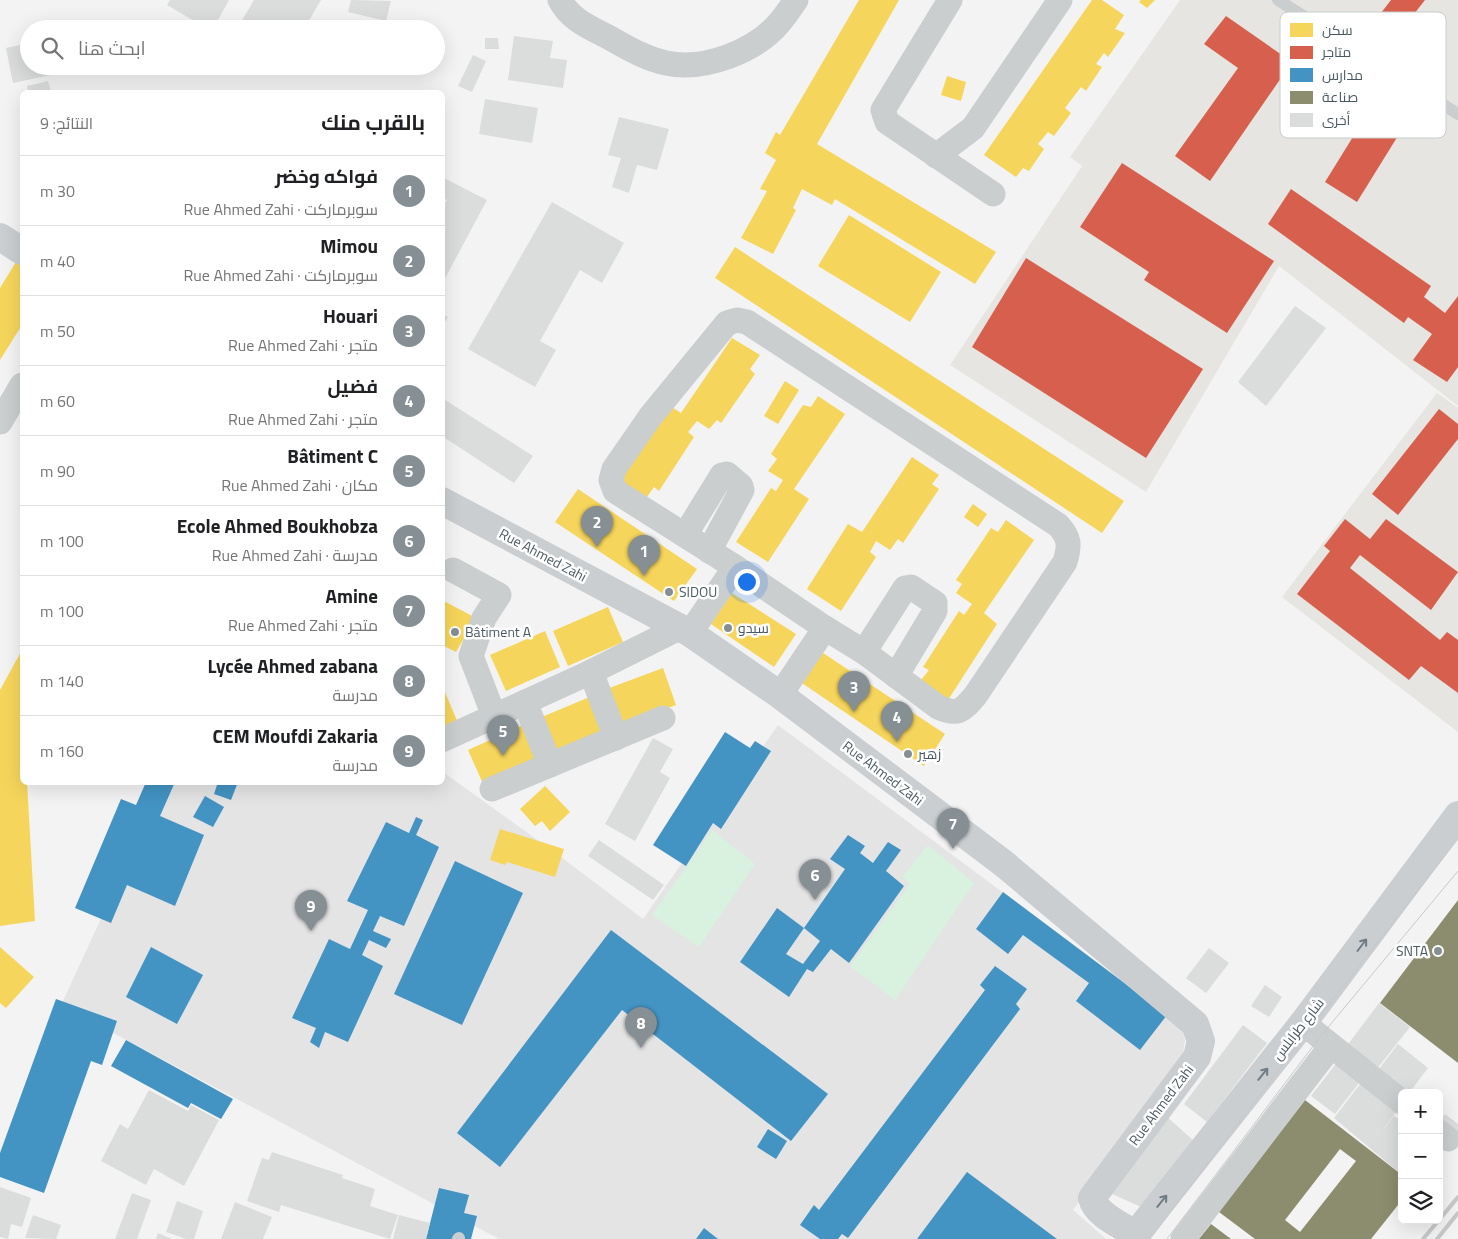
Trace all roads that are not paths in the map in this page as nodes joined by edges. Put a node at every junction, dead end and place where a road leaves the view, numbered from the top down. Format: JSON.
{"nodes":[{"id":1,"x":560,"y":0,"type":"edge"},
{"id":2,"x":796,"y":0,"type":"edge"},
{"id":3,"x":950,"y":0,"type":"edge"},
{"id":4,"x":1060,"y":0,"type":"edge"},
{"id":5,"x":1278,"y":0,"type":"edge"},
{"id":6,"x":1297,"y":12,"type":"edge"},
{"id":7,"x":1446,"y":106,"type":"edge"},
{"id":8,"x":1458,"y":114,"type":"edge"},
{"id":9,"x":936,"y":156,"type":"junction"},
{"id":10,"x":993,"y":194,"type":"dead end"},
{"id":11,"x":0,"y":237,"type":"edge"},
{"id":12,"x":20,"y":250,"type":"edge"},
{"id":13,"x":20,"y":388,"type":"edge"},
{"id":14,"x":0,"y":422,"type":"edge"},
{"id":15,"x":445,"y":503,"type":"edge"},
{"id":16,"x":685,"y":535,"type":"junction"},
{"id":17,"x":709,"y":551,"type":"junction"},
{"id":18,"x":735,"y":567,"type":"junction"},
{"id":19,"x":453,"y":570,"type":"dead end"},
{"id":20,"x":825,"y":628,"type":"junction"},
{"id":21,"x":685,"y":631,"type":"junction"},
{"id":22,"x":864,"y":652,"type":"junction"},
{"id":23,"x":591,"y":672,"type":"junction"},
{"id":24,"x":896,"y":676,"type":"junction"},
{"id":25,"x":780,"y":695,"type":"junction"},
{"id":26,"x":525,"y":702,"type":"junction"},
{"id":27,"x":494,"y":716,"type":"junction"},
{"id":28,"x":662,"y":718,"type":"dead end"},
{"id":29,"x":616,"y":738,"type":"junction"},
{"id":30,"x":445,"y":739,"type":"edge"},
{"id":31,"x":550,"y":765,"type":"junction"},
{"id":32,"x":492,"y":789,"type":"dead end"},
{"id":33,"x":1458,"y":815,"type":"edge"},
{"id":34,"x":1303,"y":1023,"type":"junction"},
{"id":35,"x":1331,"y":1046,"type":"junction"},
{"id":36,"x":1398,"y":1099,"type":"edge"},
{"id":37,"x":1134,"y":1236,"type":"edge"},
{"id":38,"x":1183,"y":1239,"type":"edge"}],
"edges":[{"from":1,"to":2,"type":"street"},
{"from":3,"to":9,"type":"street"},
{"from":4,"to":9,"type":"street"},
{"from":5,"to":6,"type":"lane"},
{"from":7,"to":8,"type":"lane"},
{"from":9,"to":10,"type":"street"},
{"from":11,"to":12,"type":"street"},
{"from":13,"to":14,"type":"street"},
{"from":15,"to":21,"type":"street","name":"Rue Ahmed Zahi"},
{"from":16,"to":17,"type":"street"},
{"from":16,"to":17,"type":"street"},
{"from":16,"to":24,"type":"street"},
{"from":17,"to":18,"type":"street"},
{"from":18,"to":20,"type":"street"},
{"from":18,"to":21,"type":"street"},
{"from":19,"to":27,"type":"street"},
{"from":20,"to":22,"type":"street"},
{"from":20,"to":25,"type":"street"},
{"from":21,"to":23,"type":"street"},
{"from":21,"to":25,"type":"street","name":"Rue Ahmed Zahi"},
{"from":22,"to":24,"type":"street"},
{"from":22,"to":24,"type":"street"},
{"from":23,"to":26,"type":"street"},
{"from":23,"to":29,"type":"street"},
{"from":25,"to":37,"type":"street","name":"Rue Ahmed Zahi"},
{"from":26,"to":27,"type":"street"},
{"from":26,"to":31,"type":"street"},
{"from":27,"to":30,"type":"street"},
{"from":28,"to":29,"type":"street"},
{"from":29,"to":31,"type":"street"},
{"from":31,"to":32,"type":"street"},
{"from":34,"to":33,"type":"street","name":"شارع طرابلس","one_way":true},
{"from":34,"to":35,"type":"street"},
{"from":37,"to":34,"type":"street","name":"شارع طرابلس","one_way":true},
{"from":35,"to":36,"type":"street"},
{"from":35,"to":38,"type":"street"}]}
